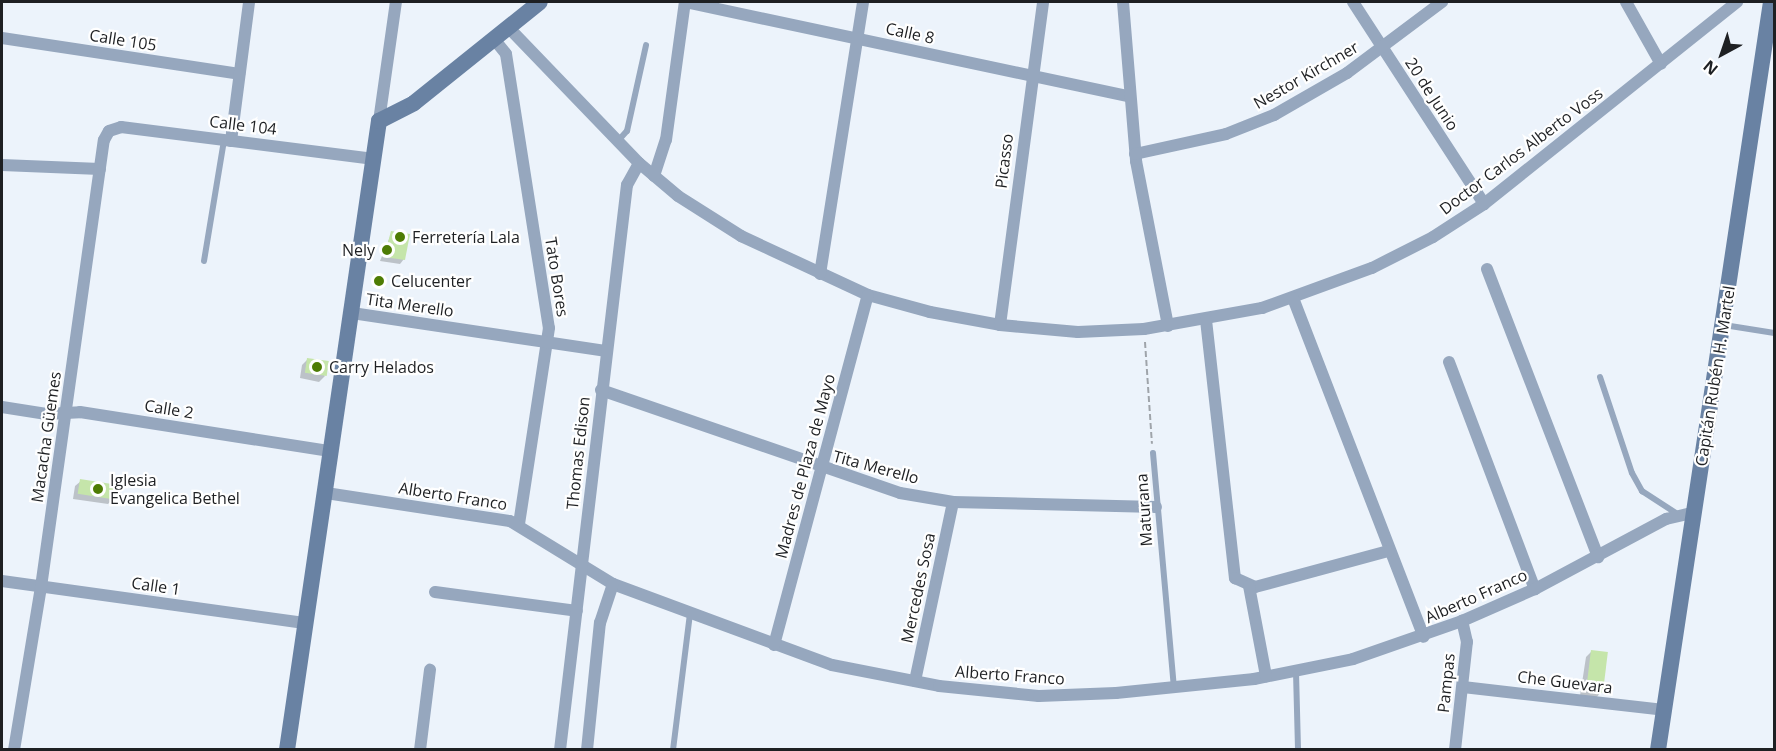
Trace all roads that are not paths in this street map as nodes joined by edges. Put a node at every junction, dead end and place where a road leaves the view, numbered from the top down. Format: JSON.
{"nodes":[{"id":1,"x":249,"y":2,"type":"edge"},
{"id":2,"x":396,"y":2,"type":"edge"},
{"id":3,"x":540,"y":2,"type":"edge"},
{"id":4,"x":685,"y":2,"type":"edge"},
{"id":5,"x":863,"y":2,"type":"edge"},
{"id":6,"x":1043,"y":2,"type":"edge"},
{"id":7,"x":1123,"y":2,"type":"edge"},
{"id":8,"x":1353,"y":2,"type":"edge"},
{"id":9,"x":1442,"y":2,"type":"edge"},
{"id":10,"x":1737,"y":2,"type":"edge"},
{"id":11,"x":1771,"y":2,"type":"edge"},
{"id":12,"x":1629,"y":3,"type":"edge"},
{"id":13,"x":508,"y":27,"type":"junction"},
{"id":14,"x":2,"y":38,"type":"edge"},
{"id":15,"x":857,"y":38,"type":"junction"},
{"id":16,"x":494,"y":39,"type":"junction"},
{"id":17,"x":646,"y":45,"type":"dead end"},
{"id":18,"x":1769,"y":46,"type":"edge"},
{"id":19,"x":1383,"y":48,"type":"junction"},
{"id":20,"x":1661,"y":64,"type":"junction"},
{"id":21,"x":239,"y":74,"type":"junction"},
{"id":22,"x":1031,"y":75,"type":"junction"},
{"id":23,"x":1129,"y":96,"type":"junction"},
{"id":24,"x":379,"y":121,"type":"junction"},
{"id":25,"x":110,"y":131,"type":"joint"},
{"id":26,"x":228,"y":140,"type":"junction"},
{"id":27,"x":617,"y":143,"type":"junction"},
{"id":28,"x":1135,"y":154,"type":"junction"},
{"id":29,"x":374,"y":159,"type":"junction"},
{"id":30,"x":639,"y":163,"type":"junction"},
{"id":31,"x":2,"y":165,"type":"edge"},
{"id":32,"x":100,"y":170,"type":"junction"},
{"id":33,"x":654,"y":176,"type":"junction"},
{"id":34,"x":1484,"y":204,"type":"junction"},
{"id":35,"x":204,"y":261,"type":"dead end"},
{"id":36,"x":1487,"y":269,"type":"dead end"},
{"id":37,"x":819,"y":274,"type":"junction"},
{"id":38,"x":868,"y":295,"type":"junction"},
{"id":39,"x":1293,"y":298,"type":"junction"},
{"id":40,"x":352,"y":313,"type":"junction"},
{"id":41,"x":1206,"y":320,"type":"junction"},
{"id":42,"x":1000,"y":325,"type":"junction"},
{"id":43,"x":1724,"y":325,"type":"junction"},
{"id":44,"x":1167,"y":326,"type":"junction"},
{"id":45,"x":1774,"y":333,"type":"edge"},
{"id":46,"x":549,"y":340,"type":"junction"},
{"id":47,"x":605,"y":351,"type":"junction"},
{"id":48,"x":1449,"y":362,"type":"dead end"},
{"id":49,"x":1600,"y":378,"type":"dead end"},
{"id":50,"x":601,"y":390,"type":"junction"},
{"id":51,"x":2,"y":407,"type":"edge"},
{"id":52,"x":66,"y":413,"type":"junction"},
{"id":53,"x":330,"y":451,"type":"junction"},
{"id":54,"x":1153,"y":453,"type":"road end"},
{"id":55,"x":822,"y":469,"type":"junction"},
{"id":56,"x":326,"y":493,"type":"junction"},
{"id":57,"x":953,"y":502,"type":"junction"},
{"id":58,"x":1156,"y":507,"type":"junction"},
{"id":59,"x":1686,"y":514,"type":"junction"},
{"id":60,"x":519,"y":525,"type":"junction"},
{"id":61,"x":1388,"y":551,"type":"junction"},
{"id":62,"x":1598,"y":557,"type":"junction"},
{"id":63,"x":582,"y":568,"type":"junction"},
{"id":64,"x":2,"y":581,"type":"edge"},
{"id":65,"x":613,"y":584,"type":"junction"},
{"id":66,"x":1249,"y":586,"type":"junction"},
{"id":67,"x":41,"y":587,"type":"junction"},
{"id":68,"x":1535,"y":589,"type":"junction"},
{"id":69,"x":435,"y":592,"type":"dead end"},
{"id":70,"x":577,"y":611,"type":"junction"},
{"id":71,"x":690,"y":613,"type":"junction"},
{"id":72,"x":1462,"y":621,"type":"junction"},
{"id":73,"x":306,"y":624,"type":"junction"},
{"id":74,"x":1424,"y":637,"type":"junction"},
{"id":75,"x":774,"y":645,"type":"junction"},
{"id":76,"x":430,"y":670,"type":"dead end"},
{"id":77,"x":1296,"y":672,"type":"junction"},
{"id":78,"x":1266,"y":676,"type":"junction"},
{"id":79,"x":915,"y":681,"type":"junction"},
{"id":80,"x":1174,"y":687,"type":"junction"},
{"id":81,"x":1463,"y":687,"type":"junction"},
{"id":82,"x":1664,"y":710,"type":"junction"},
{"id":83,"x":14,"y":750,"type":"edge"},
{"id":84,"x":287,"y":750,"type":"edge"},
{"id":85,"x":420,"y":750,"type":"edge"},
{"id":86,"x":560,"y":750,"type":"edge"},
{"id":87,"x":587,"y":750,"type":"edge"},
{"id":88,"x":673,"y":750,"type":"edge"},
{"id":89,"x":1298,"y":750,"type":"edge"},
{"id":90,"x":1455,"y":750,"type":"edge"},
{"id":91,"x":1658,"y":750,"type":"edge"}],
"edges":[{"from":1,"to":21,"type":"street"},
{"from":2,"to":24,"type":"street"},
{"from":3,"to":13,"type":"street"},
{"from":4,"to":15,"type":"street","name":"Calle 8"},
{"from":4,"to":33,"type":"street"},
{"from":5,"to":15,"type":"street"},
{"from":6,"to":22,"type":"street","name":"Picasso"},
{"from":7,"to":23,"type":"street"},
{"from":8,"to":19,"type":"street","name":"20 de Junio"},
{"from":9,"to":19,"type":"street","name":"Nestor Kirchner"},
{"from":10,"to":20,"type":"street","name":"Doctor Carlos Alberto Voss"},
{"from":11,"to":18,"type":"street","name":"Capitán Rubén H. Martel"},
{"from":12,"to":20,"type":"street"},
{"from":13,"to":16,"type":"street"},
{"from":13,"to":27,"type":"street","name":"Doctor Carlos Alberto Voss"},
{"from":14,"to":21,"type":"street","name":"Calle 105"},
{"from":15,"to":22,"type":"street","name":"Calle 8"},
{"from":15,"to":37,"type":"street"},
{"from":16,"to":24,"type":"street"},
{"from":16,"to":46,"type":"street","name":"Tato Bores"},
{"from":17,"to":27,"type":"lane"},
{"from":18,"to":43,"type":"street","name":"Capitán Rubén H. Martel"},
{"from":19,"to":28,"type":"street","name":"Nestor Kirchner"},
{"from":19,"to":34,"type":"street","name":"20 de Junio"},
{"from":20,"to":34,"type":"street","name":"Doctor Carlos Alberto Voss"},
{"from":21,"to":26,"type":"street"},
{"from":22,"to":23,"type":"street","name":"Calle 8"},
{"from":22,"to":42,"type":"street","name":"Picasso"},
{"from":23,"to":28,"type":"street"},
{"from":24,"to":29,"type":"street"},
{"from":25,"to":26,"type":"street","name":"Calle 104"},
{"from":25,"to":32,"type":"street","name":"Macacha Güemes"},
{"from":26,"to":29,"type":"street","name":"Calle 104"},
{"from":26,"to":35,"type":"lane"},
{"from":27,"to":30,"type":"street","name":"Doctor Carlos Alberto Voss"},
{"from":28,"to":44,"type":"street"},
{"from":29,"to":40,"type":"street"},
{"from":30,"to":33,"type":"street","name":"Doctor Carlos Alberto Voss"},
{"from":30,"to":47,"type":"street","name":"Thomas Edison"},
{"from":31,"to":32,"type":"street"},
{"from":32,"to":52,"type":"street","name":"Macacha Güemes"},
{"from":33,"to":37,"type":"street","name":"Doctor Carlos Alberto Voss"},
{"from":34,"to":39,"type":"street","name":"Doctor Carlos Alberto Voss"},
{"from":36,"to":62,"type":"street"},
{"from":37,"to":38,"type":"street","name":"Doctor Carlos Alberto Voss"},
{"from":38,"to":42,"type":"street","name":"Doctor Carlos Alberto Voss"},
{"from":38,"to":55,"type":"street","name":"Madres de Plaza de Mayo"},
{"from":39,"to":41,"type":"street","name":"Doctor Carlos Alberto Voss"},
{"from":39,"to":61,"type":"street"},
{"from":40,"to":46,"type":"street","name":"Tita Merello"},
{"from":40,"to":53,"type":"street"},
{"from":41,"to":44,"type":"street","name":"Doctor Carlos Alberto Voss"},
{"from":41,"to":66,"type":"street"},
{"from":42,"to":44,"type":"street","name":"Doctor Carlos Alberto Voss"},
{"from":43,"to":45,"type":"lane"},
{"from":43,"to":59,"type":"street","name":"Capitán Rubén H. Martel"},
{"from":46,"to":47,"type":"street","name":"Tita Merello"},
{"from":46,"to":60,"type":"street","name":"Tato Bores"},
{"from":47,"to":50,"type":"street","name":"Thomas Edison"},
{"from":48,"to":68,"type":"street"},
{"from":49,"to":59,"type":"lane"},
{"from":50,"to":55,"type":"street","name":"Tita Merello"},
{"from":50,"to":63,"type":"street","name":"Thomas Edison"},
{"from":51,"to":52,"type":"street","name":"Calle 2"},
{"from":52,"to":53,"type":"street","name":"Calle 2"},
{"from":52,"to":67,"type":"street","name":"Macacha Güemes"},
{"from":53,"to":56,"type":"street"},
{"from":54,"to":58,"type":"lane","name":"Maturana"},
{"from":55,"to":57,"type":"street","name":"Tita Merello"},
{"from":55,"to":75,"type":"street","name":"Madres de Plaza de Mayo"},
{"from":56,"to":60,"type":"street","name":"Alberto Franco"},
{"from":56,"to":73,"type":"street"},
{"from":57,"to":58,"type":"street","name":"Tita Merello"},
{"from":57,"to":79,"type":"street","name":"Mercedes Sosa"},
{"from":58,"to":80,"type":"lane","name":"Maturana"},
{"from":59,"to":62,"type":"street","name":"Alberto Franco"},
{"from":59,"to":82,"type":"street","name":"Capitán Rubén H. Martel"},
{"from":60,"to":63,"type":"street","name":"Alberto Franco"},
{"from":61,"to":66,"type":"street"},
{"from":61,"to":74,"type":"street"},
{"from":62,"to":68,"type":"street","name":"Alberto Franco"},
{"from":63,"to":65,"type":"street","name":"Alberto Franco"},
{"from":63,"to":70,"type":"street","name":"Thomas Edison"},
{"from":64,"to":67,"type":"street","name":"Calle 1"},
{"from":65,"to":71,"type":"street","name":"Alberto Franco"},
{"from":65,"to":87,"type":"street"},
{"from":66,"to":78,"type":"street"},
{"from":67,"to":73,"type":"street","name":"Calle 1"},
{"from":67,"to":83,"type":"street","name":"Macacha Güemes"},
{"from":68,"to":72,"type":"street","name":"Alberto Franco"},
{"from":69,"to":70,"type":"street"},
{"from":70,"to":86,"type":"street","name":"Thomas Edison"},
{"from":71,"to":75,"type":"street","name":"Alberto Franco"},
{"from":71,"to":88,"type":"lane"},
{"from":72,"to":74,"type":"street","name":"Alberto Franco"},
{"from":72,"to":81,"type":"street","name":"Pampas"},
{"from":73,"to":84,"type":"street"},
{"from":74,"to":77,"type":"street","name":"Alberto Franco"},
{"from":75,"to":79,"type":"street","name":"Alberto Franco"},
{"from":76,"to":85,"type":"street"},
{"from":77,"to":78,"type":"street","name":"Alberto Franco"},
{"from":77,"to":89,"type":"lane"},
{"from":78,"to":80,"type":"street","name":"Alberto Franco"},
{"from":79,"to":80,"type":"street","name":"Alberto Franco"},
{"from":81,"to":82,"type":"street","name":"Che Guevara"},
{"from":81,"to":90,"type":"street","name":"Pampas"},
{"from":82,"to":91,"type":"street","name":"Capitán Rubén H. Martel"}]}
